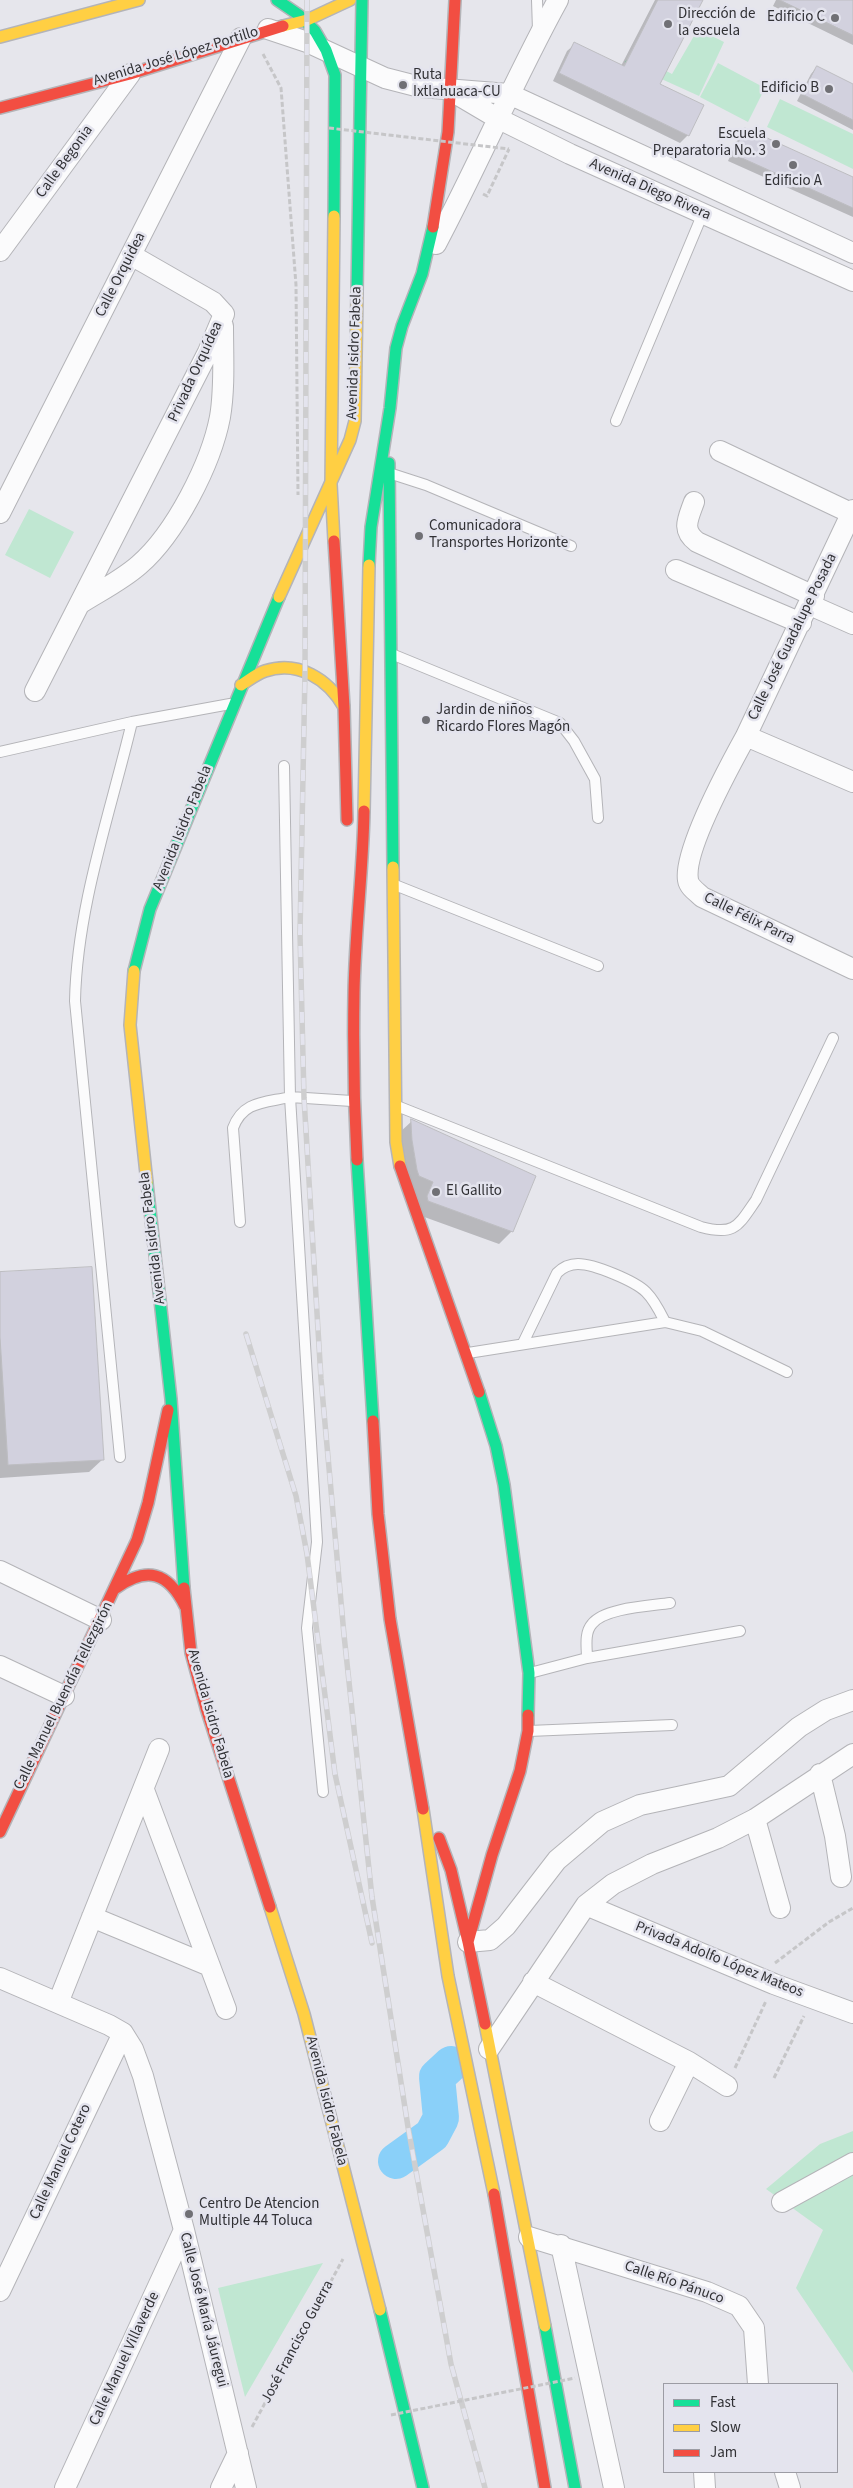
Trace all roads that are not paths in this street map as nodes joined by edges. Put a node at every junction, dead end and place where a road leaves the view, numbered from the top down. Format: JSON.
{"nodes":[{"id":1,"x":139,"y":0,"type":"edge"},
{"id":2,"x":276,"y":0,"type":"edge"},
{"id":3,"x":350,"y":0,"type":"edge"},
{"id":4,"x":362,"y":0,"type":"edge"},
{"id":5,"x":456,"y":0,"type":"edge"},
{"id":6,"x":537,"y":0,"type":"edge"},
{"id":7,"x":558,"y":0,"type":"edge"},
{"id":8,"x":307,"y":20,"type":"junction"},
{"id":9,"x":254,"y":33,"type":"junction"},
{"id":10,"x":539,"y":36,"type":"junction"},
{"id":11,"x":0,"y":37,"type":"edge"},
{"id":12,"x":327,"y":52,"type":"junction"},
{"id":13,"x":361,"y":67,"type":"junction"},
{"id":14,"x":130,"y":74,"type":"junction"},
{"id":15,"x":450,"y":91,"type":"junction"},
{"id":16,"x":510,"y":94,"type":"junction"},
{"id":17,"x":0,"y":108,"type":"edge"},
{"id":18,"x":497,"y":118,"type":"junction"},
{"id":19,"x":582,"y":128,"type":"junction"},
{"id":20,"x":570,"y":154,"type":"junction"},
{"id":21,"x":703,"y":214,"type":"junction"},
{"id":22,"x":0,"y":250,"type":"edge"},
{"id":23,"x":853,"y":253,"type":"edge"},
{"id":24,"x":131,"y":255,"type":"junction"},
{"id":25,"x":425,"y":265,"type":"junction"},
{"id":26,"x":853,"y":281,"type":"edge"},
{"id":27,"x":224,"y":314,"type":"junction"},
{"id":28,"x":389,"y":416,"type":"junction"},
{"id":29,"x":616,"y":421,"type":"dead end"},
{"id":30,"x":720,"y":452,"type":"dead end"},
{"id":31,"x":389,"y":473,"type":"junction"},
{"id":32,"x":331,"y":484,"type":"junction"},
{"id":33,"x":694,"y":502,"type":"dead end"},
{"id":34,"x":0,"y":513,"type":"edge"},
{"id":35,"x":852,"y":513,"type":"edge"},
{"id":36,"x":571,"y":546,"type":"dead end"},
{"id":37,"x":676,"y":570,"type":"dead end"},
{"id":38,"x":812,"y":600,"type":"junction"},
{"id":39,"x":80,"y":603,"type":"junction"},
{"id":40,"x":801,"y":624,"type":"junction"},
{"id":41,"x":853,"y":624,"type":"edge"},
{"id":42,"x":390,"y":654,"type":"junction"},
{"id":43,"x":241,"y":685,"type":"junction"},
{"id":44,"x":36,"y":691,"type":"dead end"},
{"id":45,"x":233,"y":704,"type":"junction"},
{"id":46,"x":344,"y":707,"type":"junction"},
{"id":47,"x":132,"y":722,"type":"junction"},
{"id":48,"x":746,"y":736,"type":"junction"},
{"id":49,"x":0,"y":752,"type":"edge"},
{"id":50,"x":734,"y":759,"type":"joint"},
{"id":51,"x":284,"y":766,"type":"dead end"},
{"id":52,"x":853,"y":782,"type":"edge"},
{"id":53,"x":598,"y":818,"type":"dead end"},
{"id":54,"x":347,"y":837,"type":"dead end"},
{"id":55,"x":394,"y":884,"type":"junction"},
{"id":56,"x":348,"y":887,"type":"dead end"},
{"id":57,"x":598,"y":966,"type":"dead end"},
{"id":58,"x":853,"y":969,"type":"edge"},
{"id":59,"x":354,"y":991,"type":"junction"},
{"id":60,"x":833,"y":1038,"type":"dead end"},
{"id":61,"x":290,"y":1097,"type":"junction"},
{"id":62,"x":354,"y":1101,"type":"junction"},
{"id":63,"x":397,"y":1106,"type":"junction"},
{"id":64,"x":240,"y":1222,"type":"dead end"},
{"id":65,"x":666,"y":1322,"type":"junction"},
{"id":66,"x":523,"y":1343,"type":"junction"},
{"id":67,"x":467,"y":1353,"type":"junction"},
{"id":68,"x":787,"y":1372,"type":"dead end"},
{"id":69,"x":171,"y":1399,"type":"junction"},
{"id":70,"x":120,"y":1457,"type":"dead end"},
{"id":71,"x":0,"y":1571,"type":"edge"},
{"id":72,"x":116,"y":1588,"type":"junction"},
{"id":73,"x":670,"y":1603,"type":"dead end"},
{"id":74,"x":185,"y":1606,"type":"junction"},
{"id":75,"x":101,"y":1620,"type":"junction"},
{"id":76,"x":740,"y":1631,"type":"dead end"},
{"id":77,"x":587,"y":1658,"type":"junction"},
{"id":78,"x":0,"y":1666,"type":"edge"},
{"id":79,"x":528,"y":1673,"type":"junction"},
{"id":80,"x":64,"y":1696,"type":"junction"},
{"id":81,"x":853,"y":1700,"type":"edge"},
{"id":82,"x":672,"y":1725,"type":"dead end"},
{"id":83,"x":528,"y":1731,"type":"junction"},
{"id":84,"x":159,"y":1749,"type":"dead end"},
{"id":85,"x":853,"y":1754,"type":"edge"},
{"id":86,"x":820,"y":1774,"type":"junction"},
{"id":87,"x":144,"y":1790,"type":"junction"},
{"id":88,"x":323,"y":1792,"type":"dead end"},
{"id":89,"x":421,"y":1795,"type":"junction"},
{"id":90,"x":755,"y":1819,"type":"junction"},
{"id":91,"x":1,"y":1828,"type":"edge"},
{"id":92,"x":841,"y":1877,"type":"dead end"},
{"id":93,"x":586,"y":1905,"type":"junction"},
{"id":94,"x":780,"y":1908,"type":"dead end"},
{"id":95,"x":92,"y":1917,"type":"junction"},
{"id":96,"x":468,"y":1942,"type":"junction"},
{"id":97,"x":210,"y":1966,"type":"junction"},
{"id":98,"x":0,"y":1978,"type":"edge"},
{"id":99,"x":533,"y":1982,"type":"junction"},
{"id":100,"x":58,"y":2002,"type":"junction"},
{"id":101,"x":226,"y":2010,"type":"dead end"},
{"id":102,"x":853,"y":2013,"type":"edge"},
{"id":103,"x":123,"y":2033,"type":"junction"},
{"id":104,"x":490,"y":2049,"type":"junction"},
{"id":105,"x":689,"y":2062,"type":"junction"},
{"id":106,"x":727,"y":2086,"type":"road end"},
{"id":107,"x":660,"y":2121,"type":"dead end"},
{"id":108,"x":853,"y":2163,"type":"edge"},
{"id":109,"x":782,"y":2202,"type":"dead end"},
{"id":110,"x":184,"y":2230,"type":"junction"},
{"id":111,"x":530,"y":2237,"type":"junction"},
{"id":112,"x":561,"y":2245,"type":"junction"},
{"id":113,"x":0,"y":2291,"type":"edge"},
{"id":114,"x":758,"y":2383,"type":"edge"},
{"id":115,"x":238,"y":2453,"type":"junction"},
{"id":116,"x":704,"y":2473,"type":"edge"},
{"id":117,"x":785,"y":2473,"type":"edge"},
{"id":118,"x":244,"y":2486,"type":"edge"},
{"id":119,"x":65,"y":2488,"type":"edge"},
{"id":120,"x":221,"y":2488,"type":"edge"},
{"id":121,"x":423,"y":2488,"type":"edge"},
{"id":122,"x":545,"y":2488,"type":"edge"},
{"id":123,"x":575,"y":2488,"type":"edge"},
{"id":124,"x":614,"y":2488,"type":"edge"},
{"id":125,"x":705,"y":2488,"type":"edge"},
{"id":126,"x":790,"y":2488,"type":"edge"}],
"edges":[{"from":1,"to":11,"type":"main road"},
{"from":2,"to":8,"type":"main road"},
{"from":3,"to":8,"type":"main road","name":"Avenida José López Portillo"},
{"from":4,"to":13,"type":"main road","name":"Avenida Isidro Fabela"},
{"from":5,"to":15,"type":"main road"},
{"from":6,"to":10,"type":"lane"},
{"from":7,"to":10,"type":"street"},
{"from":8,"to":9,"type":"main road","name":"Avenida José López Portillo"},
{"from":8,"to":12,"type":"main road"},
{"from":9,"to":12,"type":"street","name":"Avenida Diego Rivera"},
{"from":9,"to":14,"type":"main road","name":"Avenida José López Portillo"},
{"from":9,"to":24,"type":"street","name":"Calle Orquidea"},
{"from":10,"to":16,"type":"street"},
{"from":12,"to":13,"type":"street","name":"Avenida Diego Rivera"},
{"from":12,"to":32,"type":"main road"},
{"from":13,"to":15,"type":"street","name":"Avenida Diego Rivera"},
{"from":13,"to":32,"type":"main road","name":"Avenida Isidro Fabela"},
{"from":14,"to":17,"type":"main road","name":"Avenida José López Portillo"},
{"from":14,"to":22,"type":"street","name":"Calle Begonia"},
{"from":15,"to":16,"type":"street","name":"Avenida Diego Rivera"},
{"from":15,"to":18,"type":"street","name":"Avenida Diego Rivera"},
{"from":15,"to":25,"type":"main road"},
{"from":16,"to":18,"type":"street"},
{"from":16,"to":19,"type":"street","name":"Avenida Diego Rivera"},
{"from":18,"to":20,"type":"street","name":"Avenida Diego Rivera"},
{"from":18,"to":25,"type":"street"},
{"from":19,"to":20,"type":"street"},
{"from":19,"to":23,"type":"street","name":"Avenida Diego Rivera"},
{"from":20,"to":21,"type":"street","name":"Avenida Diego Rivera"},
{"from":21,"to":26,"type":"street","name":"Avenida Diego Rivera"},
{"from":21,"to":29,"type":"lane"},
{"from":24,"to":27,"type":"street"},
{"from":24,"to":34,"type":"street","name":"Calle Orquidea"},
{"from":25,"to":28,"type":"main road"},
{"from":27,"to":39,"type":"street","name":"Privada Orquídea"},
{"from":27,"to":39,"type":"street","name":"Privada Orquídea"},
{"from":28,"to":31,"type":"main road"},
{"from":28,"to":59,"type":"main road"},
{"from":30,"to":35,"type":"street"},
{"from":31,"to":36,"type":"lane"},
{"from":31,"to":42,"type":"main road"},
{"from":32,"to":43,"type":"main road","name":"Avenida Isidro Fabela"},
{"from":32,"to":46,"type":"main road"},
{"from":33,"to":38,"type":"street"},
{"from":35,"to":38,"type":"street","name":"Calle José Guadalupe Posada"},
{"from":37,"to":40,"type":"street"},
{"from":38,"to":40,"type":"street","name":"Calle José Guadalupe Posada"},
{"from":38,"to":41,"type":"street"},
{"from":39,"to":44,"type":"street","name":"Privada Orquídea"},
{"from":40,"to":48,"type":"street","name":"Calle José Guadalupe Posada"},
{"from":42,"to":53,"type":"lane"},
{"from":42,"to":55,"type":"main road"},
{"from":43,"to":45,"type":"main road","name":"Avenida Isidro Fabela"},
{"from":43,"to":46,"type":"main road"},
{"from":45,"to":47,"type":"lane"},
{"from":45,"to":69,"type":"main road","name":"Avenida Isidro Fabela"},
{"from":46,"to":54,"type":"main road"},
{"from":47,"to":49,"type":"lane"},
{"from":47,"to":70,"type":"lane"},
{"from":48,"to":50,"type":"street","name":"Calle José Guadalupe Posada"},
{"from":48,"to":52,"type":"street"},
{"from":50,"to":58,"type":"street","name":"Calle Félix Parra"},
{"from":51,"to":61,"type":"lane"},
{"from":55,"to":57,"type":"lane"},
{"from":55,"to":63,"type":"main road"},
{"from":56,"to":59,"type":"main road"},
{"from":59,"to":62,"type":"main road"},
{"from":60,"to":63,"type":"lane"},
{"from":61,"to":62,"type":"lane"},
{"from":61,"to":64,"type":"lane"},
{"from":61,"to":88,"type":"lane"},
{"from":62,"to":89,"type":"main road"},
{"from":63,"to":67,"type":"main road"},
{"from":65,"to":66,"type":"lane"},
{"from":65,"to":66,"type":"lane"},
{"from":65,"to":68,"type":"lane"},
{"from":66,"to":67,"type":"lane"},
{"from":67,"to":79,"type":"main road"},
{"from":69,"to":72,"type":"main road","name":"Calle Manuel Buendía Tellezgirón"},
{"from":69,"to":74,"type":"main road","name":"Avenida Isidro Fabela"},
{"from":71,"to":75,"type":"street"},
{"from":72,"to":74,"type":"main road","name":"Calle Manuel Buendía Tellezgirón"},
{"from":72,"to":75,"type":"main road","name":"Calle Manuel Buendía Tellezgirón"},
{"from":73,"to":77,"type":"lane"},
{"from":74,"to":121,"type":"main road","name":"Avenida Isidro Fabela"},
{"from":75,"to":80,"type":"main road","name":"Calle Manuel Buendía Tellezgirón"},
{"from":76,"to":77,"type":"lane"},
{"from":77,"to":79,"type":"lane"},
{"from":78,"to":80,"type":"street"},
{"from":79,"to":83,"type":"main road"},
{"from":80,"to":91,"type":"main road","name":"Calle Manuel Buendía Tellezgirón"},
{"from":81,"to":96,"type":"street"},
{"from":82,"to":83,"type":"lane"},
{"from":83,"to":96,"type":"main road"},
{"from":84,"to":87,"type":"street"},
{"from":85,"to":86,"type":"street"},
{"from":86,"to":90,"type":"street"},
{"from":86,"to":92,"type":"street"},
{"from":87,"to":95,"type":"street"},
{"from":87,"to":97,"type":"street"},
{"from":89,"to":96,"type":"main road"},
{"from":89,"to":122,"type":"main road"},
{"from":90,"to":93,"type":"street"},
{"from":90,"to":94,"type":"street"},
{"from":93,"to":99,"type":"street"},
{"from":93,"to":102,"type":"street","name":"Privada Adolfo López Mateos"},
{"from":95,"to":97,"type":"street"},
{"from":95,"to":100,"type":"street"},
{"from":96,"to":104,"type":"main road"},
{"from":97,"to":101,"type":"street"},
{"from":98,"to":100,"type":"street"},
{"from":99,"to":104,"type":"street"},
{"from":99,"to":105,"type":"street"},
{"from":100,"to":103,"type":"street"},
{"from":103,"to":110,"type":"street","name":"Calle José María Jáuregui"},
{"from":103,"to":113,"type":"street","name":"Calle Manuel Cotero"},
{"from":104,"to":111,"type":"main road"},
{"from":105,"to":106,"type":"street"},
{"from":105,"to":107,"type":"street"},
{"from":108,"to":109,"type":"street"},
{"from":110,"to":115,"type":"street","name":"Calle José María Jáuregui"},
{"from":110,"to":119,"type":"street","name":"Calle Manuel Villaverde"},
{"from":111,"to":112,"type":"street","name":"Calle Río Pánuco"},
{"from":111,"to":123,"type":"main road"},
{"from":112,"to":114,"type":"street","name":"Calle Río Pánuco"},
{"from":112,"to":124,"type":"street"},
{"from":115,"to":118,"type":"street","name":"Calle José María Jáuregui"},
{"from":115,"to":120,"type":"street"},
{"from":116,"to":125,"type":"street"},
{"from":117,"to":126,"type":"street"}]}
